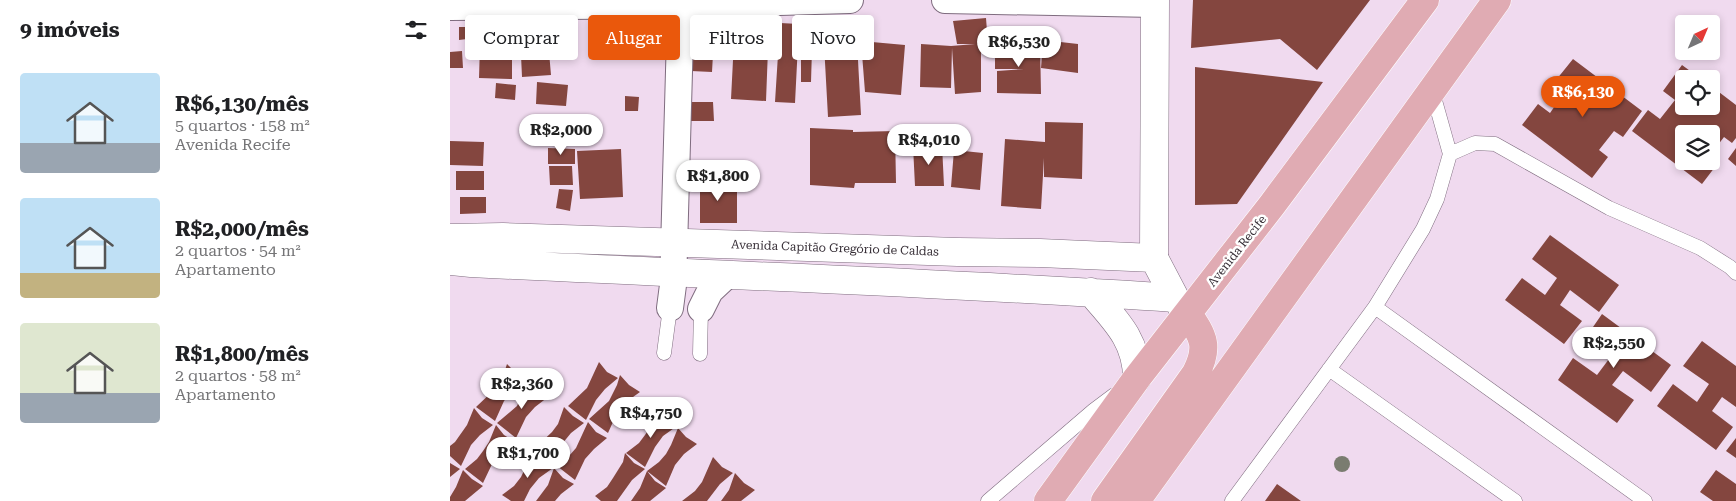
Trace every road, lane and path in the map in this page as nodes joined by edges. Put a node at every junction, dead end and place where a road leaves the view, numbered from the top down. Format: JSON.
{"nodes":[{"id":1,"x":850,"y":0,"type":"edge"},
{"id":2,"x":945,"y":0,"type":"edge"},
{"id":3,"x":1425,"y":0,"type":"edge"},
{"id":4,"x":1497,"y":0,"type":"edge"},
{"id":5,"x":681,"y":2,"type":"edge"},
{"id":6,"x":1155,"y":2,"type":"edge"},
{"id":7,"x":450,"y":7,"type":"edge"},
{"id":8,"x":1432,"y":90,"type":"junction"},
{"id":9,"x":1450,"y":154,"type":"junction"},
{"id":10,"x":450,"y":238,"type":"edge"},
{"id":11,"x":673,"y":242,"type":"junction"},
{"id":12,"x":1154,"y":258,"type":"junction"},
{"id":13,"x":450,"y":261,"type":"edge"},
{"id":14,"x":672,"y":273,"type":"junction"},
{"id":15,"x":1736,"y":273,"type":"edge"},
{"id":16,"x":726,"y":276,"type":"junction"},
{"id":17,"x":1091,"y":292,"type":"junction"},
{"id":18,"x":1182,"y":306,"type":"junction"},
{"id":19,"x":1375,"y":307,"type":"junction"},
{"id":20,"x":670,"y":308,"type":"joint"},
{"id":21,"x":701,"y":309,"type":"joint"},
{"id":22,"x":664,"y":353,"type":"dead end"},
{"id":23,"x":700,"y":354,"type":"dead end"},
{"id":24,"x":1329,"y":369,"type":"junction"},
{"id":25,"x":1137,"y":378,"type":"junction"},
{"id":26,"x":988,"y":501,"type":"edge"},
{"id":27,"x":1048,"y":501,"type":"edge"},
{"id":28,"x":1105,"y":501,"type":"edge"},
{"id":29,"x":1136,"y":501,"type":"edge"},
{"id":30,"x":1232,"y":501,"type":"edge"},
{"id":31,"x":1515,"y":501,"type":"edge"},
{"id":32,"x":1645,"y":501,"type":"edge"}],
"edges":[{"from":1,"to":5,"type":"street"},
{"from":2,"to":6,"type":"street"},
{"from":3,"to":18,"type":"main road","name":"Avenida Recife"},
{"from":4,"to":8,"type":"main road"},
{"from":5,"to":7,"type":"street"},
{"from":5,"to":11,"type":"street"},
{"from":6,"to":12,"type":"main road"},
{"from":8,"to":9,"type":"lane"},
{"from":8,"to":29,"type":"main road"},
{"from":9,"to":15,"type":"lane"},
{"from":9,"to":19,"type":"lane"},
{"from":10,"to":11,"type":"main road","name":"Avenida Capitão Gregório de Caldas"},
{"from":11,"to":12,"type":"main road","name":"Avenida Capitão Gregório de Caldas"},
{"from":11,"to":14,"type":"street"},
{"from":12,"to":18,"type":"main road"},
{"from":13,"to":14,"type":"main road"},
{"from":14,"to":16,"type":"main road"},
{"from":14,"to":20,"type":"street"},
{"from":16,"to":17,"type":"main road"},
{"from":16,"to":21,"type":"street"},
{"from":17,"to":18,"type":"main road"},
{"from":17,"to":25,"type":"main road"},
{"from":18,"to":25,"type":"main road","name":"Avenida Recife"},
{"from":18,"to":28,"type":"main road"},
{"from":19,"to":24,"type":"lane"},
{"from":19,"to":32,"type":"lane"},
{"from":20,"to":22,"type":"lane"},
{"from":21,"to":23,"type":"lane"},
{"from":24,"to":30,"type":"lane"},
{"from":24,"to":31,"type":"lane"},
{"from":25,"to":26,"type":"lane"},
{"from":25,"to":27,"type":"main road","name":"Avenida Recife"}]}
